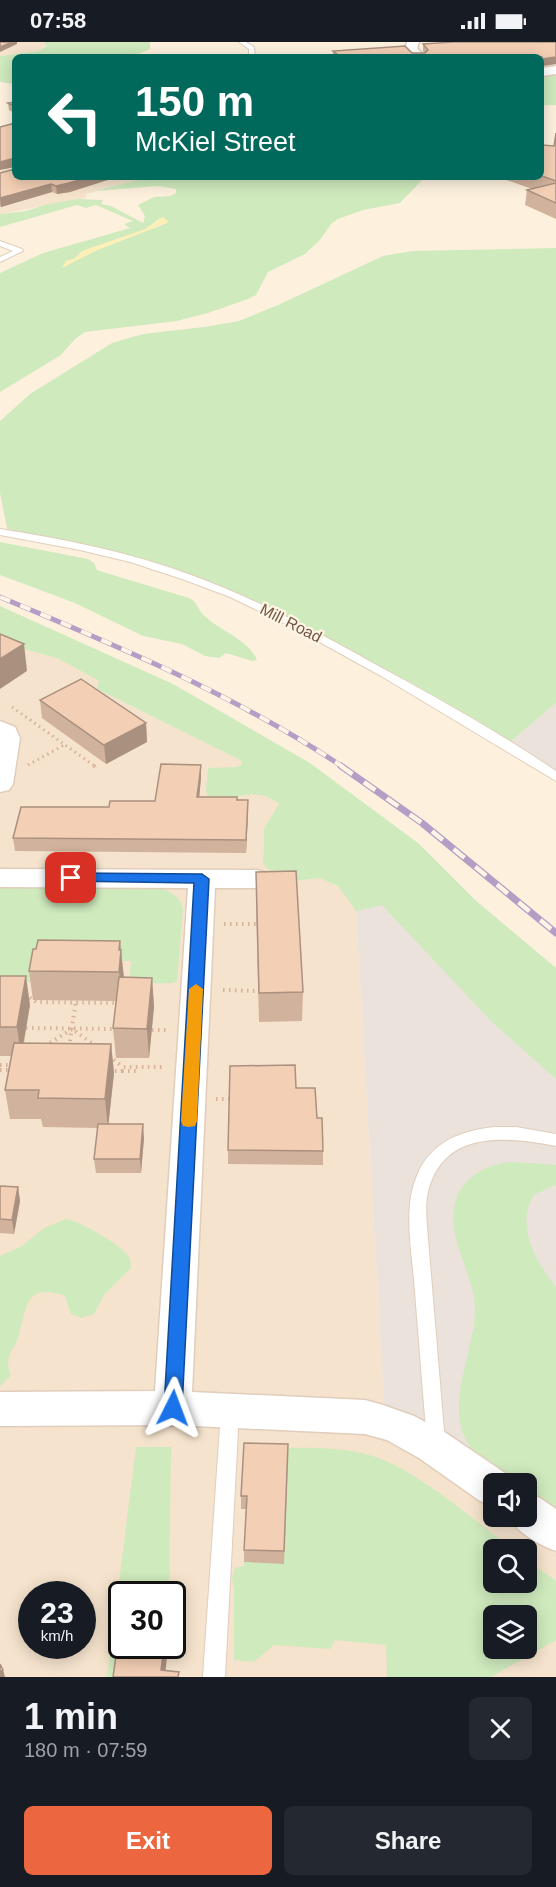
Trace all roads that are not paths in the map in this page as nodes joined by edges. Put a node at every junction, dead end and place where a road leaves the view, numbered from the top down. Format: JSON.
{"nodes":[{"id":1,"x":242,"y":42,"type":"edge"},
{"id":2,"x":252,"y":54,"type":"edge"},
{"id":3,"x":0,"y":243,"type":"edge"},
{"id":4,"x":0,"y":252,"type":"edge"},
{"id":5,"x":9,"y":256,"type":"junction"},
{"id":6,"x":0,"y":260,"type":"edge"},
{"id":7,"x":0,"y":532,"type":"edge"},
{"id":8,"x":6,"y":718,"type":"edge"},
{"id":9,"x":556,"y":777,"type":"edge"},
{"id":10,"x":0,"y":784,"type":"edge"},
{"id":11,"x":0,"y":878,"type":"edge"},
{"id":12,"x":202,"y":879,"type":"junction"},
{"id":13,"x":257,"y":879,"type":"edge"},
{"id":14,"x":556,"y":1140,"type":"edge"},
{"id":15,"x":173,"y":1408,"type":"junction"},
{"id":16,"x":0,"y":1409,"type":"edge"},
{"id":17,"x":230,"y":1411,"type":"junction"},
{"id":18,"x":436,"y":1447,"type":"junction"},
{"id":19,"x":483,"y":1480,"type":"edge"},
{"id":20,"x":537,"y":1519,"type":"edge"},
{"id":21,"x":556,"y":1532,"type":"edge"},
{"id":22,"x":214,"y":1677,"type":"edge"}],
"edges":[{"from":1,"to":2,"type":"lane"},
{"from":3,"to":5,"type":"lane"},
{"from":4,"to":5,"type":"lane"},
{"from":5,"to":6,"type":"lane"},
{"from":7,"to":9,"type":"lane","name":"Mill Road"},
{"from":8,"to":10,"type":"street"},
{"from":11,"to":12,"type":"street"},
{"from":12,"to":13,"type":"street"},
{"from":12,"to":15,"type":"street"},
{"from":14,"to":18,"type":"lane"},
{"from":15,"to":16,"type":"street"},
{"from":15,"to":17,"type":"street"},
{"from":17,"to":18,"type":"street"},
{"from":17,"to":22,"type":"lane"},
{"from":18,"to":19,"type":"street"},
{"from":20,"to":21,"type":"street"}]}
